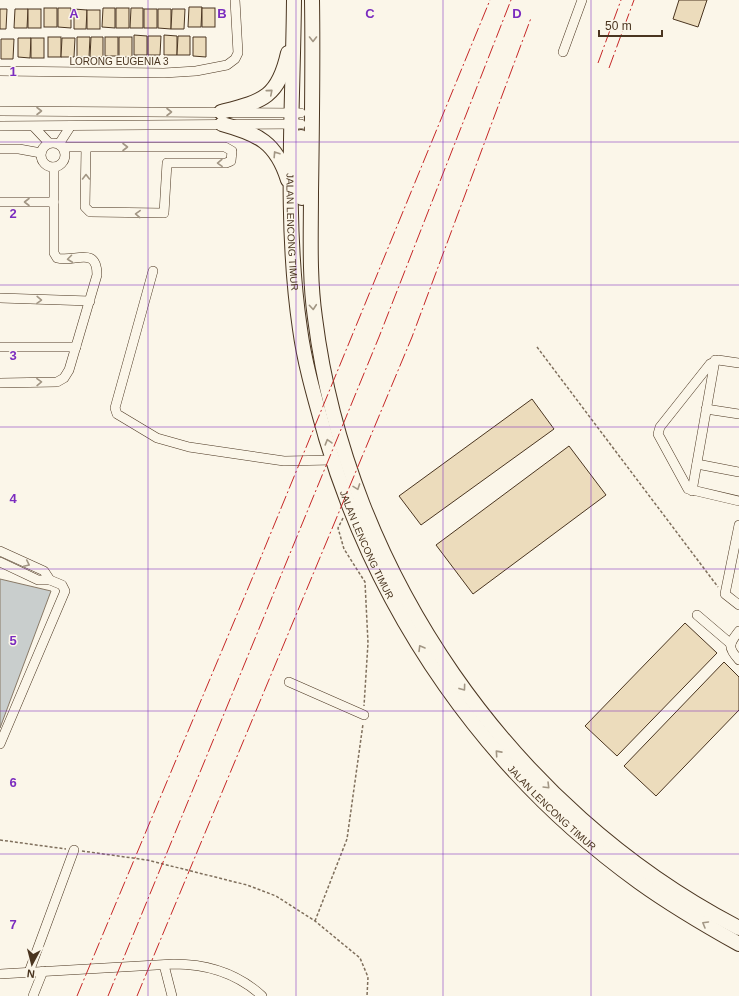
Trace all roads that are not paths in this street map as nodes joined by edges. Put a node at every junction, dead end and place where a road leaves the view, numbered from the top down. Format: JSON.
{"nodes":[{"id":1,"x":235,"y":0,"type":"edge"},
{"id":2,"x":294,"y":0,"type":"edge"},
{"id":3,"x":304,"y":0,"type":"edge"},
{"id":4,"x":312,"y":0,"type":"edge"},
{"id":5,"x":582,"y":0,"type":"edge"},
{"id":6,"x":294,"y":24,"type":"junction"},
{"id":7,"x":563,"y":52,"type":"dead end"},
{"id":8,"x":0,"y":71,"type":"edge"},
{"id":9,"x":0,"y":111,"type":"edge"},
{"id":10,"x":222,"y":118,"type":"junction"},
{"id":11,"x":297,"y":118,"type":"junction"},
{"id":12,"x":0,"y":126,"type":"edge"},
{"id":13,"x":34,"y":127,"type":"junction"},
{"id":14,"x":70,"y":127,"type":"junction"},
{"id":15,"x":49,"y":143,"type":"junction"},
{"id":16,"x":61,"y":146,"type":"junction"},
{"id":17,"x":86,"y":147,"type":"junction"},
{"id":18,"x":0,"y":148,"type":"edge"},
{"id":19,"x":41,"y":153,"type":"junction"},
{"id":20,"x":54,"y":167,"type":"junction"},
{"id":21,"x":291,"y":190,"type":"junction"},
{"id":22,"x":0,"y":202,"type":"edge"},
{"id":23,"x":54,"y":202,"type":"junction"},
{"id":24,"x":311,"y":268,"type":"junction"},
{"id":25,"x":154,"y":271,"type":"dead end"},
{"id":26,"x":0,"y":298,"type":"edge"},
{"id":27,"x":90,"y":301,"type":"junction"},
{"id":28,"x":0,"y":347,"type":"edge"},
{"id":29,"x":76,"y":347,"type":"junction"},
{"id":30,"x":715,"y":360,"type":"junction"},
{"id":31,"x":739,"y":363,"type":"edge"},
{"id":32,"x":0,"y":383,"type":"edge"},
{"id":33,"x":706,"y":408,"type":"junction"},
{"id":34,"x":739,"y":414,"type":"edge"},
{"id":35,"x":333,"y":460,"type":"junction"},
{"id":36,"x":696,"y":464,"type":"junction"},
{"id":37,"x":739,"y":472,"type":"edge"},
{"id":38,"x":692,"y":491,"type":"junction"},
{"id":39,"x":739,"y":501,"type":"edge"},
{"id":40,"x":739,"y":525,"type":"edge"},
{"id":41,"x":0,"y":551,"type":"edge"},
{"id":42,"x":0,"y":562,"type":"edge"},
{"id":43,"x":50,"y":580,"type":"junction"},
{"id":44,"x":739,"y":605,"type":"edge"},
{"id":45,"x":697,"y":615,"type":"dead end"},
{"id":46,"x":739,"y":631,"type":"edge"},
{"id":47,"x":731,"y":644,"type":"junction"},
{"id":48,"x":739,"y":660,"type":"edge"},
{"id":49,"x":289,"y":682,"type":"dead end"},
{"id":50,"x":364,"y":715,"type":"dead end"},
{"id":51,"x":0,"y":744,"type":"edge"},
{"id":52,"x":74,"y":850,"type":"road end"},
{"id":53,"x":739,"y":928,"type":"edge"},
{"id":54,"x":739,"y":944,"type":"edge"},
{"id":55,"x":164,"y":965,"type":"junction"},
{"id":56,"x":43,"y":971,"type":"junction"},
{"id":57,"x":29,"y":972,"type":"junction"},
{"id":58,"x":0,"y":974,"type":"edge"},
{"id":59,"x":33,"y":996,"type":"edge"},
{"id":60,"x":172,"y":996,"type":"edge"},
{"id":61,"x":262,"y":996,"type":"edge"}],
"edges":[{"from":1,"to":8,"type":"street","name":"LORONG EUGENIA 3"},
{"from":2,"to":6,"type":"highway","name":"JALAN LENCONG TIMUR"},
{"from":3,"to":11,"type":"highway"},
{"from":4,"to":24,"type":"highway","name":"JALAN LENCONG TIMUR","one_way":true},
{"from":5,"to":7,"type":"street"},
{"from":10,"to":6,"type":"highway","one_way":true},
{"from":6,"to":11,"type":"highway","name":"JALAN LENCONG TIMUR"},
{"from":9,"to":10,"type":"street","one_way":true},
{"from":10,"to":11,"type":"street"},
{"from":10,"to":14,"type":"street"},
{"from":21,"to":10,"type":"highway","one_way":true},
{"from":11,"to":21,"type":"highway","name":"JALAN LENCONG TIMUR"},
{"from":11,"to":24,"type":"highway"},
{"from":12,"to":13,"type":"street"},
{"from":13,"to":14,"type":"street"},
{"from":13,"to":15,"type":"street"},
{"from":14,"to":16,"type":"street"},
{"from":15,"to":16,"type":"street"},
{"from":15,"to":19,"type":"street"},
{"from":16,"to":17,"type":"street"},
{"from":16,"to":20,"type":"street"},
{"from":17,"to":17,"type":"street","one_way":true},
{"from":18,"to":19,"type":"street"},
{"from":19,"to":20,"type":"street"},
{"from":20,"to":23,"type":"street"},
{"from":35,"to":21,"type":"highway","name":"JALAN LENCONG TIMUR","one_way":true},
{"from":23,"to":22,"type":"street","one_way":true},
{"from":27,"to":23,"type":"street","one_way":true},
{"from":24,"to":53,"type":"highway","name":"JALAN LENCONG TIMUR","one_way":true},
{"from":25,"to":35,"type":"street"},
{"from":26,"to":27,"type":"street","one_way":true},
{"from":27,"to":29,"type":"street"},
{"from":28,"to":29,"type":"street"},
{"from":32,"to":29,"type":"street","one_way":true},
{"from":30,"to":31,"type":"street"},
{"from":30,"to":33,"type":"street"},
{"from":30,"to":38,"type":"street"},
{"from":33,"to":34,"type":"street"},
{"from":33,"to":36,"type":"street"},
{"from":54,"to":35,"type":"highway","name":"JALAN LENCONG TIMUR","one_way":true},
{"from":36,"to":37,"type":"street"},
{"from":36,"to":38,"type":"street"},
{"from":38,"to":39,"type":"street"},
{"from":40,"to":44,"type":"street"},
{"from":41,"to":43,"type":"street","one_way":true},
{"from":42,"to":43,"type":"street"},
{"from":43,"to":51,"type":"street"},
{"from":45,"to":47,"type":"street"},
{"from":46,"to":47,"type":"street"},
{"from":47,"to":48,"type":"street"},
{"from":49,"to":50,"type":"street"},
{"from":52,"to":57,"type":"street"},
{"from":55,"to":56,"type":"street"},
{"from":55,"to":60,"type":"street"},
{"from":55,"to":61,"type":"street"},
{"from":56,"to":57,"type":"street"},
{"from":56,"to":59,"type":"street"},
{"from":57,"to":58,"type":"street"}]}
